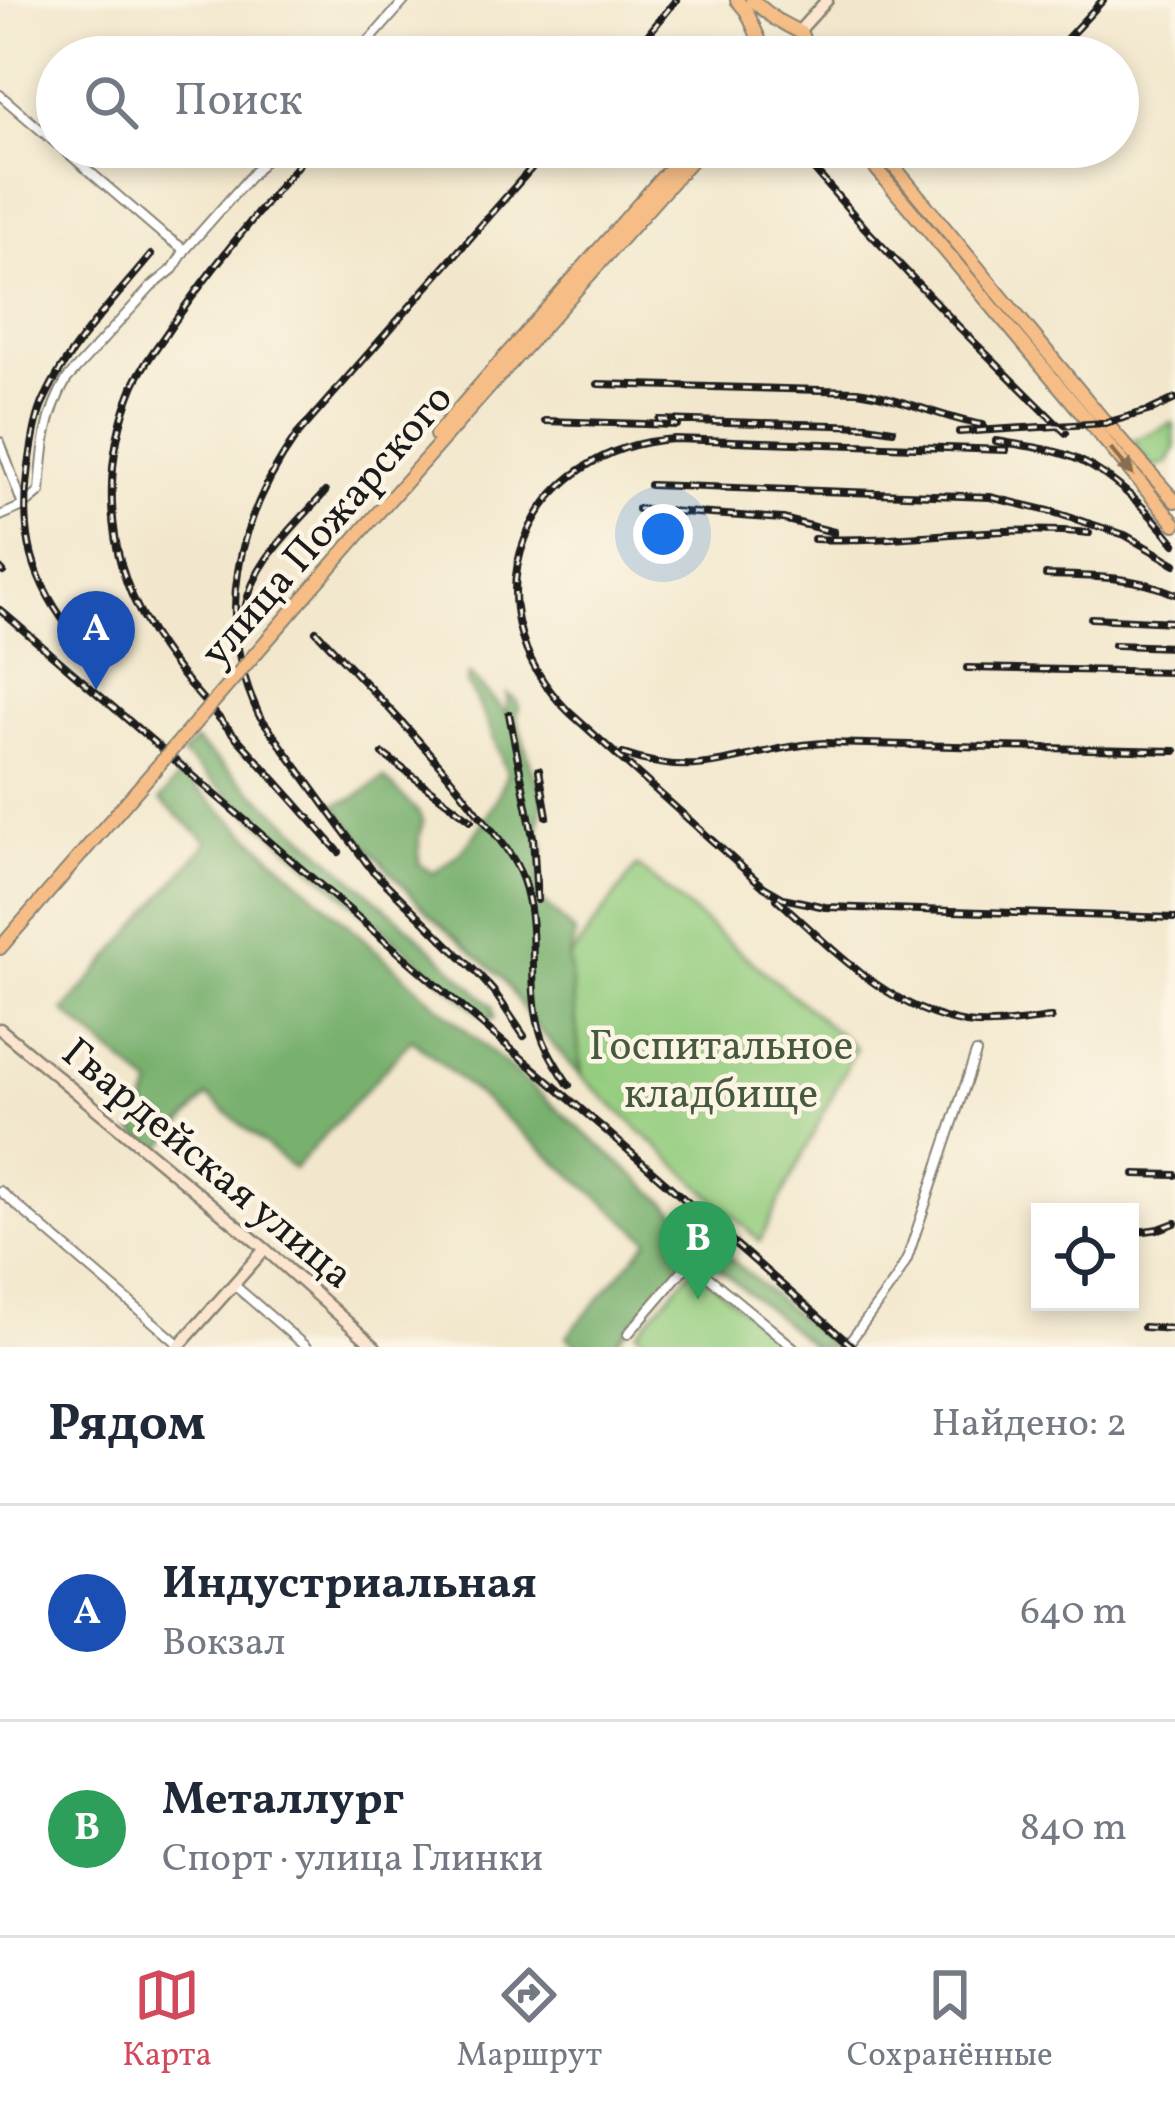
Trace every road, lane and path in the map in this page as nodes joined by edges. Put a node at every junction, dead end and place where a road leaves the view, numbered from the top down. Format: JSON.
{"nodes":[{"id":1,"x":405,"y":0,"type":"edge"},
{"id":2,"x":737,"y":0,"type":"edge"},
{"id":3,"x":752,"y":0,"type":"edge"},
{"id":4,"x":827,"y":0,"type":"edge"},
{"id":5,"x":796,"y":29,"type":"junction"},
{"id":6,"x":373,"y":36,"type":"edge"},
{"id":7,"x":758,"y":36,"type":"edge"},
{"id":8,"x":768,"y":36,"type":"edge"},
{"id":9,"x":799,"y":36,"type":"edge"},
{"id":10,"x":0,"y":95,"type":"edge"},
{"id":11,"x":36,"y":126,"type":"edge"},
{"id":12,"x":85,"y":168,"type":"edge"},
{"id":13,"x":257,"y":168,"type":"edge"},
{"id":14,"x":670,"y":168,"type":"edge"},
{"id":15,"x":684,"y":168,"type":"edge"},
{"id":16,"x":876,"y":168,"type":"edge"},
{"id":17,"x":896,"y":168,"type":"edge"},
{"id":18,"x":185,"y":250,"type":"junction"},
{"id":19,"x":0,"y":442,"type":"edge"},
{"id":20,"x":1175,"y":501,"type":"edge"},
{"id":21,"x":23,"y":506,"type":"junction"},
{"id":22,"x":0,"y":516,"type":"edge"},
{"id":23,"x":364,"y":523,"type":"junction"},
{"id":24,"x":1175,"y":524,"type":"edge"},
{"id":25,"x":30,"y":908,"type":"junction"},
{"id":26,"x":0,"y":937,"type":"edge"},
{"id":27,"x":0,"y":948,"type":"edge"},
{"id":28,"x":0,"y":1029,"type":"edge"},
{"id":29,"x":976,"y":1053,"type":"dead end"},
{"id":30,"x":0,"y":1192,"type":"edge"},
{"id":31,"x":266,"y":1249,"type":"junction"},
{"id":32,"x":234,"y":1285,"type":"junction"},
{"id":33,"x":628,"y":1334,"type":"dead end"},
{"id":34,"x":180,"y":1346,"type":"edge"},
{"id":35,"x":306,"y":1347,"type":"edge"},
{"id":36,"x":375,"y":1347,"type":"edge"},
{"id":37,"x":793,"y":1347,"type":"edge"},
{"id":38,"x":846,"y":1347,"type":"edge"}],
"edges":[{"from":1,"to":6,"type":"street"},
{"from":2,"to":7,"type":"main road"},
{"from":3,"to":5,"type":"main road"},
{"from":4,"to":5,"type":"street"},
{"from":5,"to":8,"type":"main road"},
{"from":5,"to":9,"type":"main road"},
{"from":10,"to":11,"type":"street"},
{"from":12,"to":18,"type":"street"},
{"from":13,"to":18,"type":"street"},
{"from":14,"to":23,"type":"main road","name":"улица Пожарского"},
{"from":15,"to":23,"type":"main road","name":"улица Пожарского"},
{"from":16,"to":24,"type":"main road","one_way":true},
{"from":17,"to":20,"type":"main road"},
{"from":18,"to":21,"type":"street"},
{"from":19,"to":21,"type":"street"},
{"from":21,"to":22,"type":"street"},
{"from":23,"to":25,"type":"main road","name":"улица Пожарского","bridge":true},
{"from":25,"to":26,"type":"main road","name":"улица Пожарского"},
{"from":25,"to":27,"type":"main road","name":"улица Пожарского"},
{"from":28,"to":31,"type":"street","name":"Гвардейская улица"},
{"from":29,"to":38,"type":"street"},
{"from":30,"to":34,"type":"street"},
{"from":31,"to":32,"type":"street"},
{"from":31,"to":36,"type":"street","name":"Гвардейская улица"},
{"from":32,"to":34,"type":"street"},
{"from":32,"to":35,"type":"street"},
{"from":33,"to":37,"type":"street"}]}
